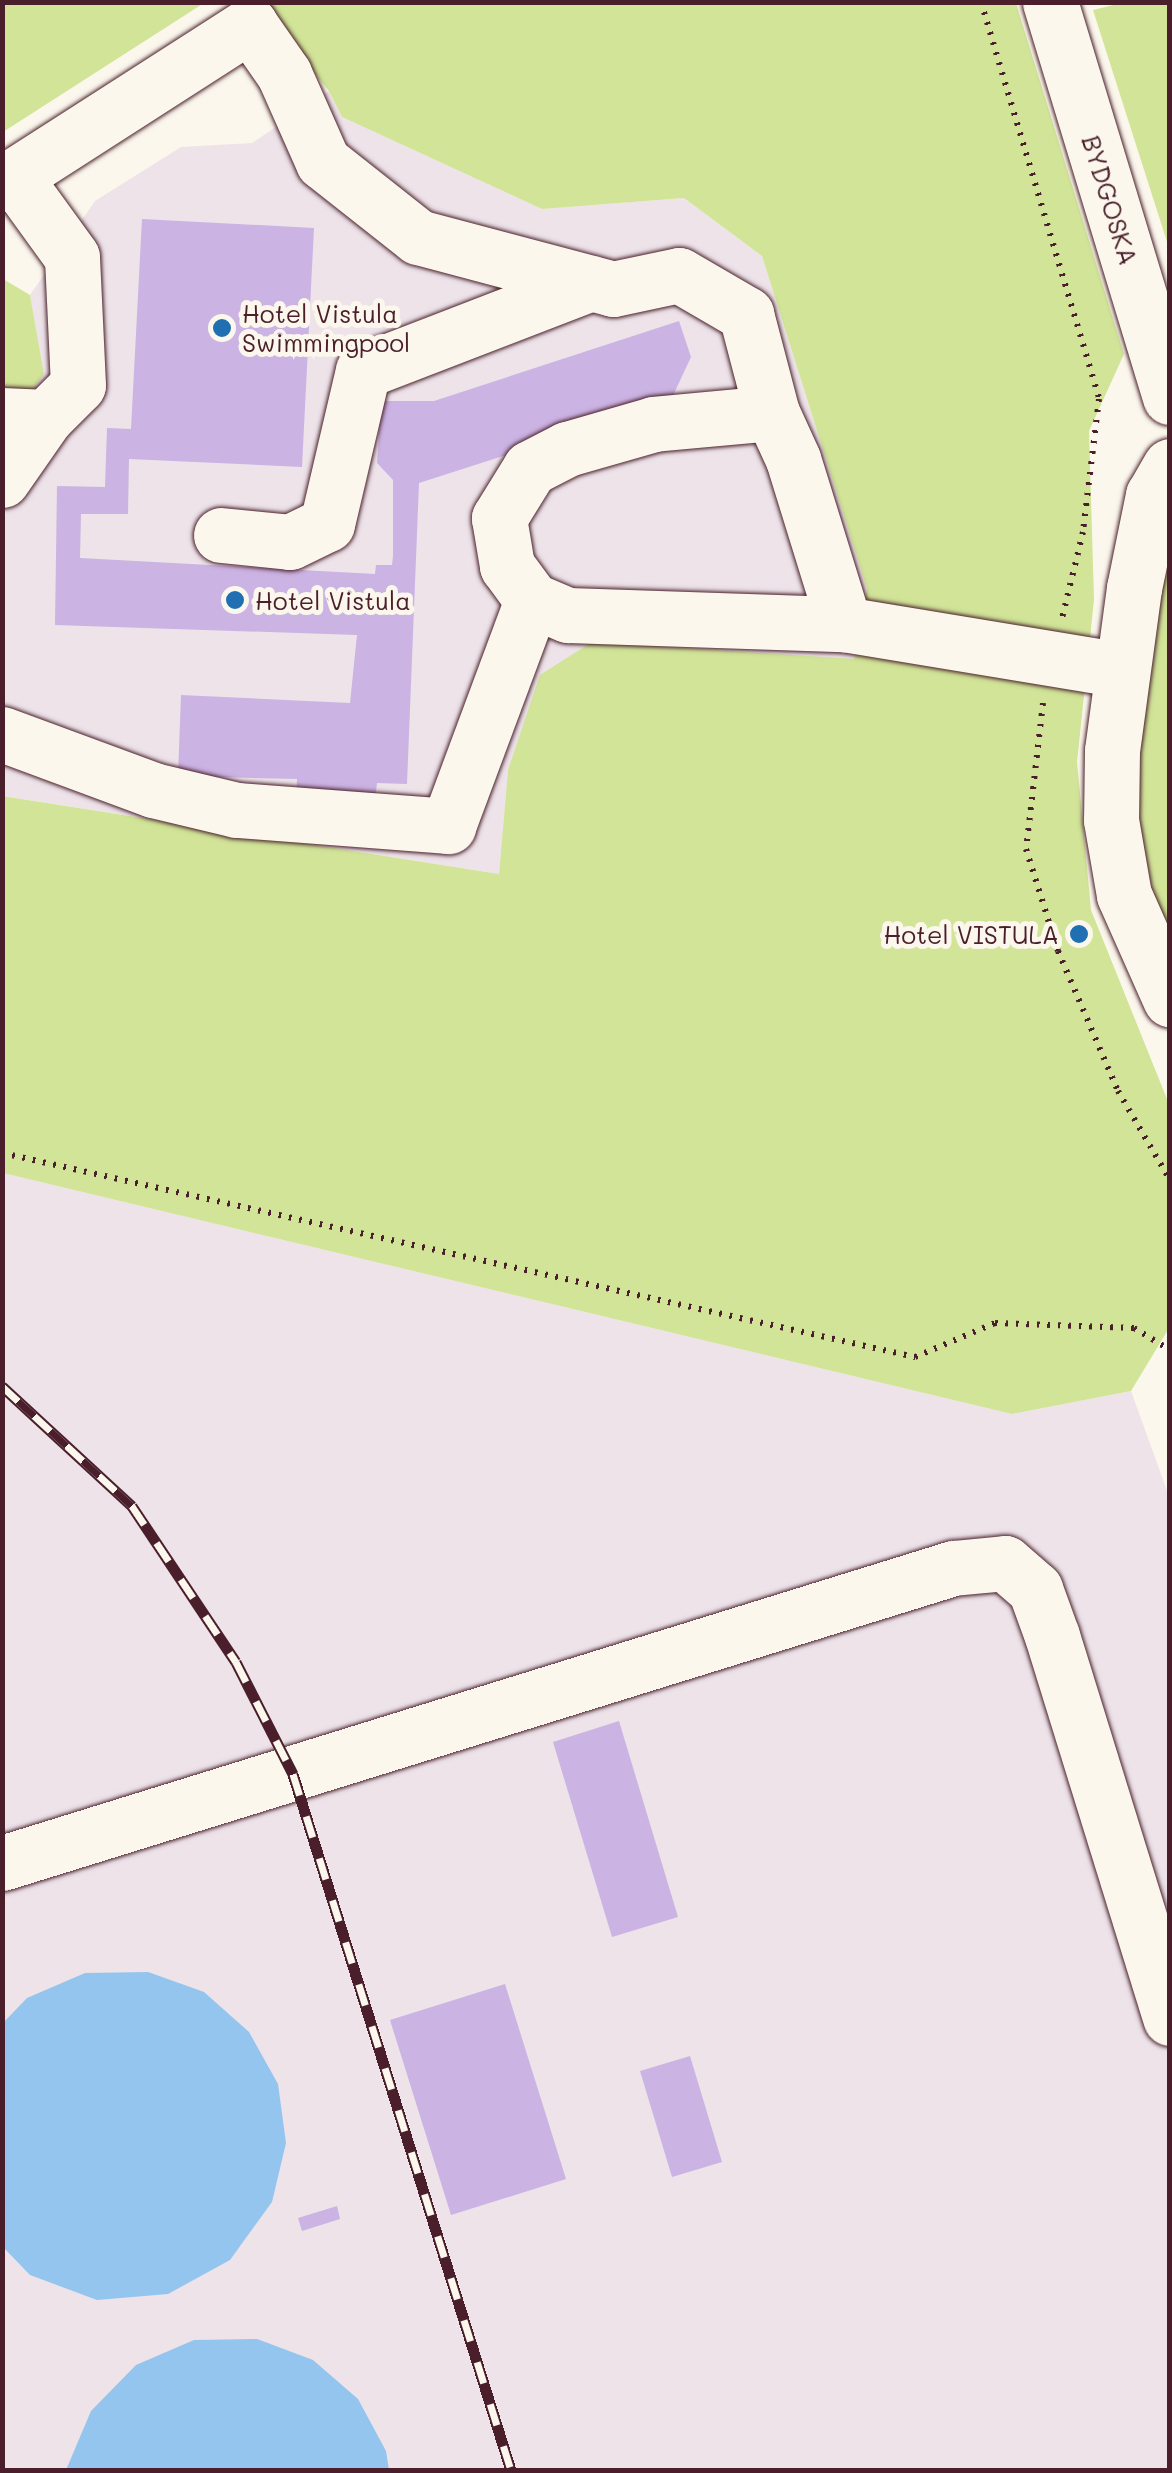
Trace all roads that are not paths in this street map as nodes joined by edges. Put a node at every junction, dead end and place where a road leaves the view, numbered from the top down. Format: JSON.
{"nodes":[{"id":1,"x":1050,"y":2,"type":"edge"},
{"id":2,"x":8,"y":180,"type":"edge"},
{"id":3,"x":591,"y":283,"type":"junction"},
{"id":4,"x":1170,"y":397,"type":"edge"},
{"id":5,"x":772,"y":413,"type":"junction"},
{"id":6,"x":24,"y":416,"type":"edge"},
{"id":7,"x":1170,"y":466,"type":"edge"},
{"id":8,"x":2,"y":480,"type":"edge"},
{"id":9,"x":221,"y":535,"type":"dead end"},
{"id":10,"x":532,"y":600,"type":"junction"},
{"id":11,"x":844,"y":624,"type":"junction"},
{"id":12,"x":1122,"y":670,"type":"junction"},
{"id":13,"x":2,"y":734,"type":"edge"},
{"id":14,"x":1170,"y":999,"type":"edge"},
{"id":15,"x":2,"y":1863,"type":"edge"},
{"id":16,"x":1170,"y":2018,"type":"edge"}],
"edges":[{"from":1,"to":4,"type":"street","name":"BYDGOSKA"},
{"from":2,"to":3,"type":"street"},
{"from":2,"to":6,"type":"street"},
{"from":3,"to":5,"type":"street"},
{"from":3,"to":9,"type":"street"},
{"from":5,"to":10,"type":"street"},
{"from":5,"to":11,"type":"street"},
{"from":6,"to":8,"type":"street"},
{"from":7,"to":12,"type":"street"},
{"from":10,"to":11,"type":"street"},
{"from":10,"to":13,"type":"street"},
{"from":11,"to":12,"type":"street"},
{"from":12,"to":14,"type":"street"},
{"from":15,"to":16,"type":"street"}]}
